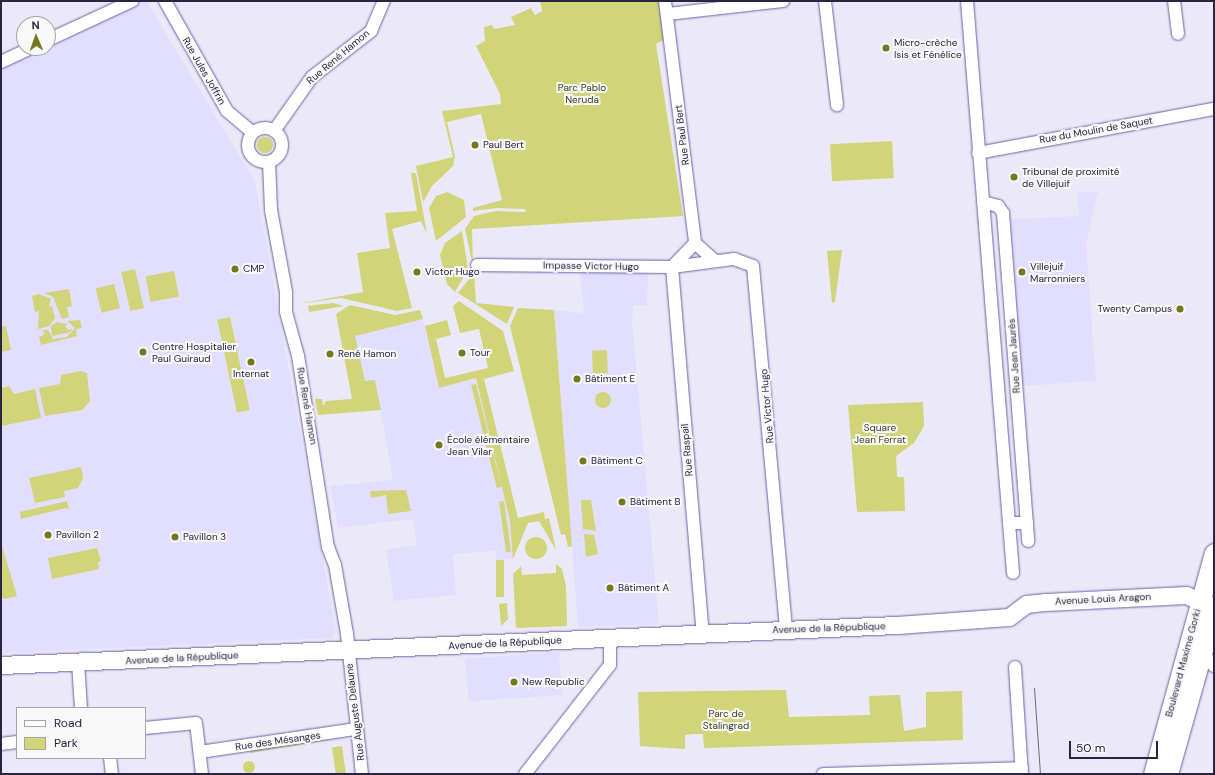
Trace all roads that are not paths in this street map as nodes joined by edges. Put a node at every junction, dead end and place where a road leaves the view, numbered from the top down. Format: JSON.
{"nodes":[{"id":1,"x":132,"y":1,"type":"edge"},
{"id":2,"x":165,"y":1,"type":"edge"},
{"id":3,"x":384,"y":1,"type":"edge"},
{"id":4,"x":665,"y":1,"type":"edge"},
{"id":5,"x":784,"y":1,"type":"edge"},
{"id":6,"x":825,"y":1,"type":"edge"},
{"id":7,"x":967,"y":1,"type":"edge"},
{"id":8,"x":1174,"y":1,"type":"edge"},
{"id":9,"x":667,"y":14,"type":"junction"},
{"id":10,"x":1178,"y":34,"type":"dead end"},
{"id":11,"x":56,"y":36,"type":"edge"},
{"id":12,"x":16,"y":55,"type":"edge"},
{"id":13,"x":1,"y":62,"type":"edge"},
{"id":14,"x":837,"y":105,"type":"dead end"},
{"id":15,"x":1214,"y":109,"type":"edge"},
{"id":16,"x":274,"y":131,"type":"junction"},
{"id":17,"x":253,"y":133,"type":"junction"},
{"id":18,"x":978,"y":153,"type":"junction"},
{"id":19,"x":269,"y":162,"type":"junction"},
{"id":20,"x":983,"y":202,"type":"junction"},
{"id":21,"x":695,"y":243,"type":"junction"},
{"id":22,"x":714,"y":262,"type":"junction"},
{"id":23,"x":477,"y":265,"type":"dead end"},
{"id":24,"x":672,"y":267,"type":"junction"},
{"id":25,"x":1017,"y":392,"type":"junction"},
{"id":26,"x":1000,"y":400,"type":"junction"},
{"id":27,"x":1018,"y":405,"type":"junction"},
{"id":28,"x":1009,"y":523,"type":"junction"},
{"id":29,"x":1027,"y":523,"type":"junction"},
{"id":30,"x":1028,"y":540,"type":"dead end"},
{"id":31,"x":1214,"y":553,"type":"edge"},
{"id":32,"x":1013,"y":573,"type":"dead end"},
{"id":33,"x":1211,"y":603,"type":"edge"},
{"id":34,"x":1009,"y":618,"type":"joint"},
{"id":35,"x":786,"y":629,"type":"junction"},
{"id":36,"x":703,"y":633,"type":"junction"},
{"id":37,"x":610,"y":638,"type":"junction"},
{"id":38,"x":348,"y":650,"type":"junction"},
{"id":39,"x":1208,"y":660,"type":"edge"},
{"id":40,"x":78,"y":662,"type":"junction"},
{"id":41,"x":1,"y":665,"type":"edge"},
{"id":42,"x":1015,"y":667,"type":"dead end"},
{"id":43,"x":81,"y":707,"type":"edge"},
{"id":44,"x":146,"y":728,"type":"edge"},
{"id":45,"x":356,"y":729,"type":"junction"},
{"id":46,"x":16,"y":742,"type":"edge"},
{"id":47,"x":1,"y":744,"type":"edge"},
{"id":48,"x":200,"y":752,"type":"junction"},
{"id":49,"x":110,"y":759,"type":"edge"},
{"id":50,"x":1022,"y":771,"type":"edge"},
{"id":51,"x":112,"y":774,"type":"edge"},
{"id":52,"x":202,"y":774,"type":"edge"},
{"id":53,"x":362,"y":774,"type":"edge"},
{"id":54,"x":525,"y":774,"type":"edge"},
{"id":55,"x":823,"y":774,"type":"edge"},
{"id":56,"x":1153,"y":774,"type":"edge"},
{"id":57,"x":1168,"y":774,"type":"edge"}],
"edges":[{"from":1,"to":11,"type":"street"},
{"from":2,"to":17,"type":"street","name":"Rue Jules Joffrin"},
{"from":3,"to":16,"type":"street","name":"Rue René Hamon"},
{"from":4,"to":9,"type":"street","name":"Rue Paul Bert"},
{"from":5,"to":9,"type":"street"},
{"from":6,"to":14,"type":"street"},
{"from":7,"to":18,"type":"street","name":"Rue Jean Jaurès"},
{"from":8,"to":10,"type":"street"},
{"from":9,"to":21,"type":"street","name":"Rue Paul Bert"},
{"from":12,"to":13,"type":"street"},
{"from":15,"to":18,"type":"street","name":"Rue du Moulin de Saquet"},
{"from":16,"to":17,"type":"street"},
{"from":16,"to":19,"type":"street"},
{"from":17,"to":19,"type":"street"},
{"from":18,"to":20,"type":"street","name":"Rue Jean Jaurès"},
{"from":19,"to":38,"type":"street","name":"Rue René Hamon"},
{"from":20,"to":25,"type":"street","name":"Rue Jean Jaurès"},
{"from":20,"to":26,"type":"street","name":"Rue Jean Jaurès"},
{"from":21,"to":22,"type":"street"},
{"from":21,"to":24,"type":"street"},
{"from":22,"to":24,"type":"street","name":"Rue Victor Hugo"},
{"from":22,"to":35,"type":"street","name":"Rue Victor Hugo"},
{"from":23,"to":24,"type":"street","name":"Impasse Victor Hugo"},
{"from":24,"to":36,"type":"street","name":"Rue Raspail"},
{"from":25,"to":26,"type":"street"},
{"from":25,"to":27,"type":"street","name":"Rue Jean Jaurès"},
{"from":26,"to":27,"type":"street"},
{"from":26,"to":28,"type":"street","name":"Rue Jean Jaurès"},
{"from":27,"to":29,"type":"street","name":"Rue Jean Jaurès"},
{"from":28,"to":29,"type":"street"},
{"from":28,"to":32,"type":"street","name":"Rue Jean Jaurès"},
{"from":29,"to":30,"type":"street","name":"Rue Jean Jaurès"},
{"from":31,"to":33,"type":"main road","name":"Boulevard Maxime Gorki"},
{"from":33,"to":34,"type":"main road","name":"Avenue Louis Aragon"},
{"from":33,"to":39,"type":"main road","name":"Boulevard Maxime Gorki"},
{"from":33,"to":56,"type":"main road","name":"Boulevard Maxime Gorki"},
{"from":34,"to":35,"type":"main road","name":"Avenue de la République"},
{"from":35,"to":36,"type":"main road","name":"Avenue de la République"},
{"from":36,"to":37,"type":"main road","name":"Avenue de la République"},
{"from":37,"to":38,"type":"main road","name":"Avenue de la République"},
{"from":37,"to":54,"type":"street"},
{"from":38,"to":40,"type":"main road","name":"Avenue de la République"},
{"from":38,"to":45,"type":"street","name":"Rue Auguste Delaune"},
{"from":39,"to":57,"type":"main road","name":"Boulevard Maxime Gorki"},
{"from":40,"to":41,"type":"main road","name":"Avenue de la République"},
{"from":40,"to":43,"type":"street"},
{"from":42,"to":50,"type":"street"},
{"from":44,"to":48,"type":"street"},
{"from":45,"to":48,"type":"street","name":"Rue des Mésanges"},
{"from":45,"to":53,"type":"street","name":"Rue Auguste Delaune"},
{"from":46,"to":47,"type":"street"},
{"from":48,"to":52,"type":"street"},
{"from":49,"to":51,"type":"street"},
{"from":50,"to":55,"type":"street"}]}
